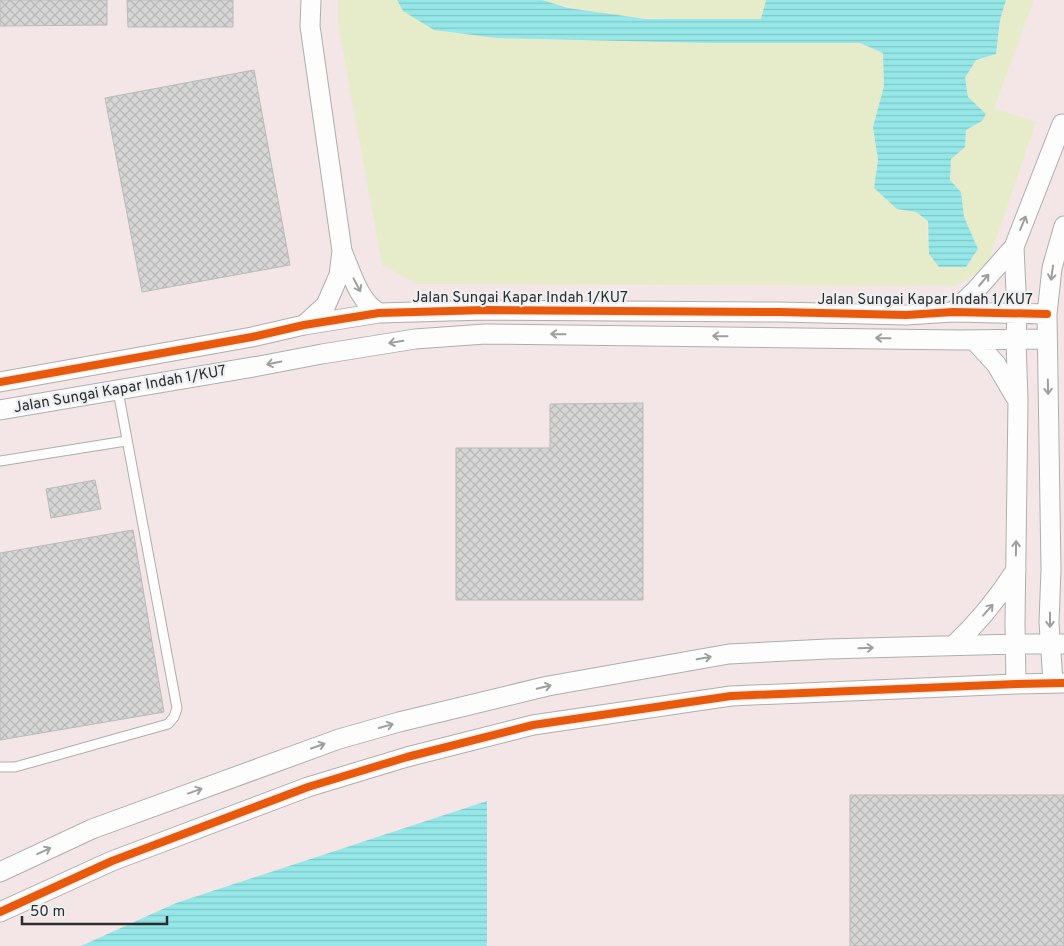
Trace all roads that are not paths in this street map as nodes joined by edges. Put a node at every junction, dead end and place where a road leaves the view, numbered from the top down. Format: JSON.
{"nodes":[{"id":1,"x":310,"y":0,"type":"edge"},
{"id":2,"x":1064,"y":124,"type":"edge"},
{"id":3,"x":1064,"y":226,"type":"edge"},
{"id":4,"x":1014,"y":246,"type":"junction"},
{"id":5,"x":342,"y":251,"type":"junction"},
{"id":6,"x":954,"y":312,"type":"junction"},
{"id":7,"x":379,"y":313,"type":"junction"},
{"id":8,"x":1017,"y":313,"type":"junction"},
{"id":9,"x":1047,"y":314,"type":"junction"},
{"id":10,"x":324,"y":317,"type":"junction"},
{"id":11,"x":1047,"y":339,"type":"junction"},
{"id":12,"x":967,"y":340,"type":"junction"},
{"id":13,"x":1016,"y":340,"type":"junction"},
{"id":14,"x":0,"y":382,"type":"edge"},
{"id":15,"x":118,"y":391,"type":"junction"},
{"id":16,"x":1018,"y":401,"type":"junction"},
{"id":17,"x":0,"y":410,"type":"edge"},
{"id":18,"x":126,"y":441,"type":"junction"},
{"id":19,"x":0,"y":461,"type":"edge"},
{"id":20,"x":1016,"y":570,"type":"junction"},
{"id":21,"x":1051,"y":570,"type":"junction"},
{"id":22,"x":1064,"y":592,"type":"edge"},
{"id":23,"x":1016,"y":644,"type":"junction"},
{"id":24,"x":1057,"y":644,"type":"edge"},
{"id":25,"x":954,"y":645,"type":"junction"},
{"id":26,"x":1016,"y":684,"type":"junction"},
{"id":27,"x":1058,"y":684,"type":"edge"},
{"id":28,"x":0,"y":768,"type":"edge"},
{"id":29,"x":0,"y":872,"type":"edge"},
{"id":30,"x":0,"y":912,"type":"edge"}],
"edges":[{"from":1,"to":5,"type":"street"},
{"from":4,"to":2,"type":"street","one_way":true},
{"from":3,"to":9,"type":"street","one_way":true},
{"from":6,"to":4,"type":"street","one_way":true},
{"from":4,"to":8,"type":"street"},
{"from":5,"to":7,"type":"street","one_way":true},
{"from":5,"to":10,"type":"street"},
{"from":6,"to":7,"type":"street","name":"Jalan Sungai Kapar Indah 1/KU7"},
{"from":6,"to":8,"type":"street","name":"Jalan Sungai Kapar Indah 1/KU7"},
{"from":7,"to":10,"type":"street","name":"Jalan Sungai Kapar Indah 1/KU7"},
{"from":8,"to":9,"type":"street","name":"Jalan Sungai Kapar Indah 1/KU7"},
{"from":8,"to":13,"type":"street"},
{"from":9,"to":11,"type":"street"},
{"from":10,"to":14,"type":"street","name":"Jalan Sungai Kapar Indah 1/KU7"},
{"from":11,"to":13,"type":"street","name":"Jalan Sungai Kapar Indah 1/KU7"},
{"from":11,"to":21,"type":"street","one_way":true},
{"from":12,"to":13,"type":"street","name":"Jalan Sungai Kapar Indah 1/KU7"},
{"from":12,"to":15,"type":"street","name":"Jalan Sungai Kapar Indah 1/KU7","one_way":true},
{"from":12,"to":16,"type":"street"},
{"from":13,"to":16,"type":"street"},
{"from":15,"to":17,"type":"street","name":"Jalan Sungai Kapar Indah 1/KU7"},
{"from":15,"to":18,"type":"lane"},
{"from":20,"to":16,"type":"street","one_way":true},
{"from":18,"to":19,"type":"lane"},
{"from":18,"to":28,"type":"lane"},
{"from":20,"to":23,"type":"street"},
{"from":25,"to":20,"type":"street","one_way":true},
{"from":21,"to":22,"type":"street"},
{"from":21,"to":24,"type":"street","one_way":true},
{"from":23,"to":24,"type":"street"},
{"from":23,"to":25,"type":"street"},
{"from":23,"to":26,"type":"street"},
{"from":24,"to":27,"type":"street"},
{"from":29,"to":25,"type":"street","one_way":true},
{"from":26,"to":27,"type":"street"},
{"from":26,"to":30,"type":"street"}]}
